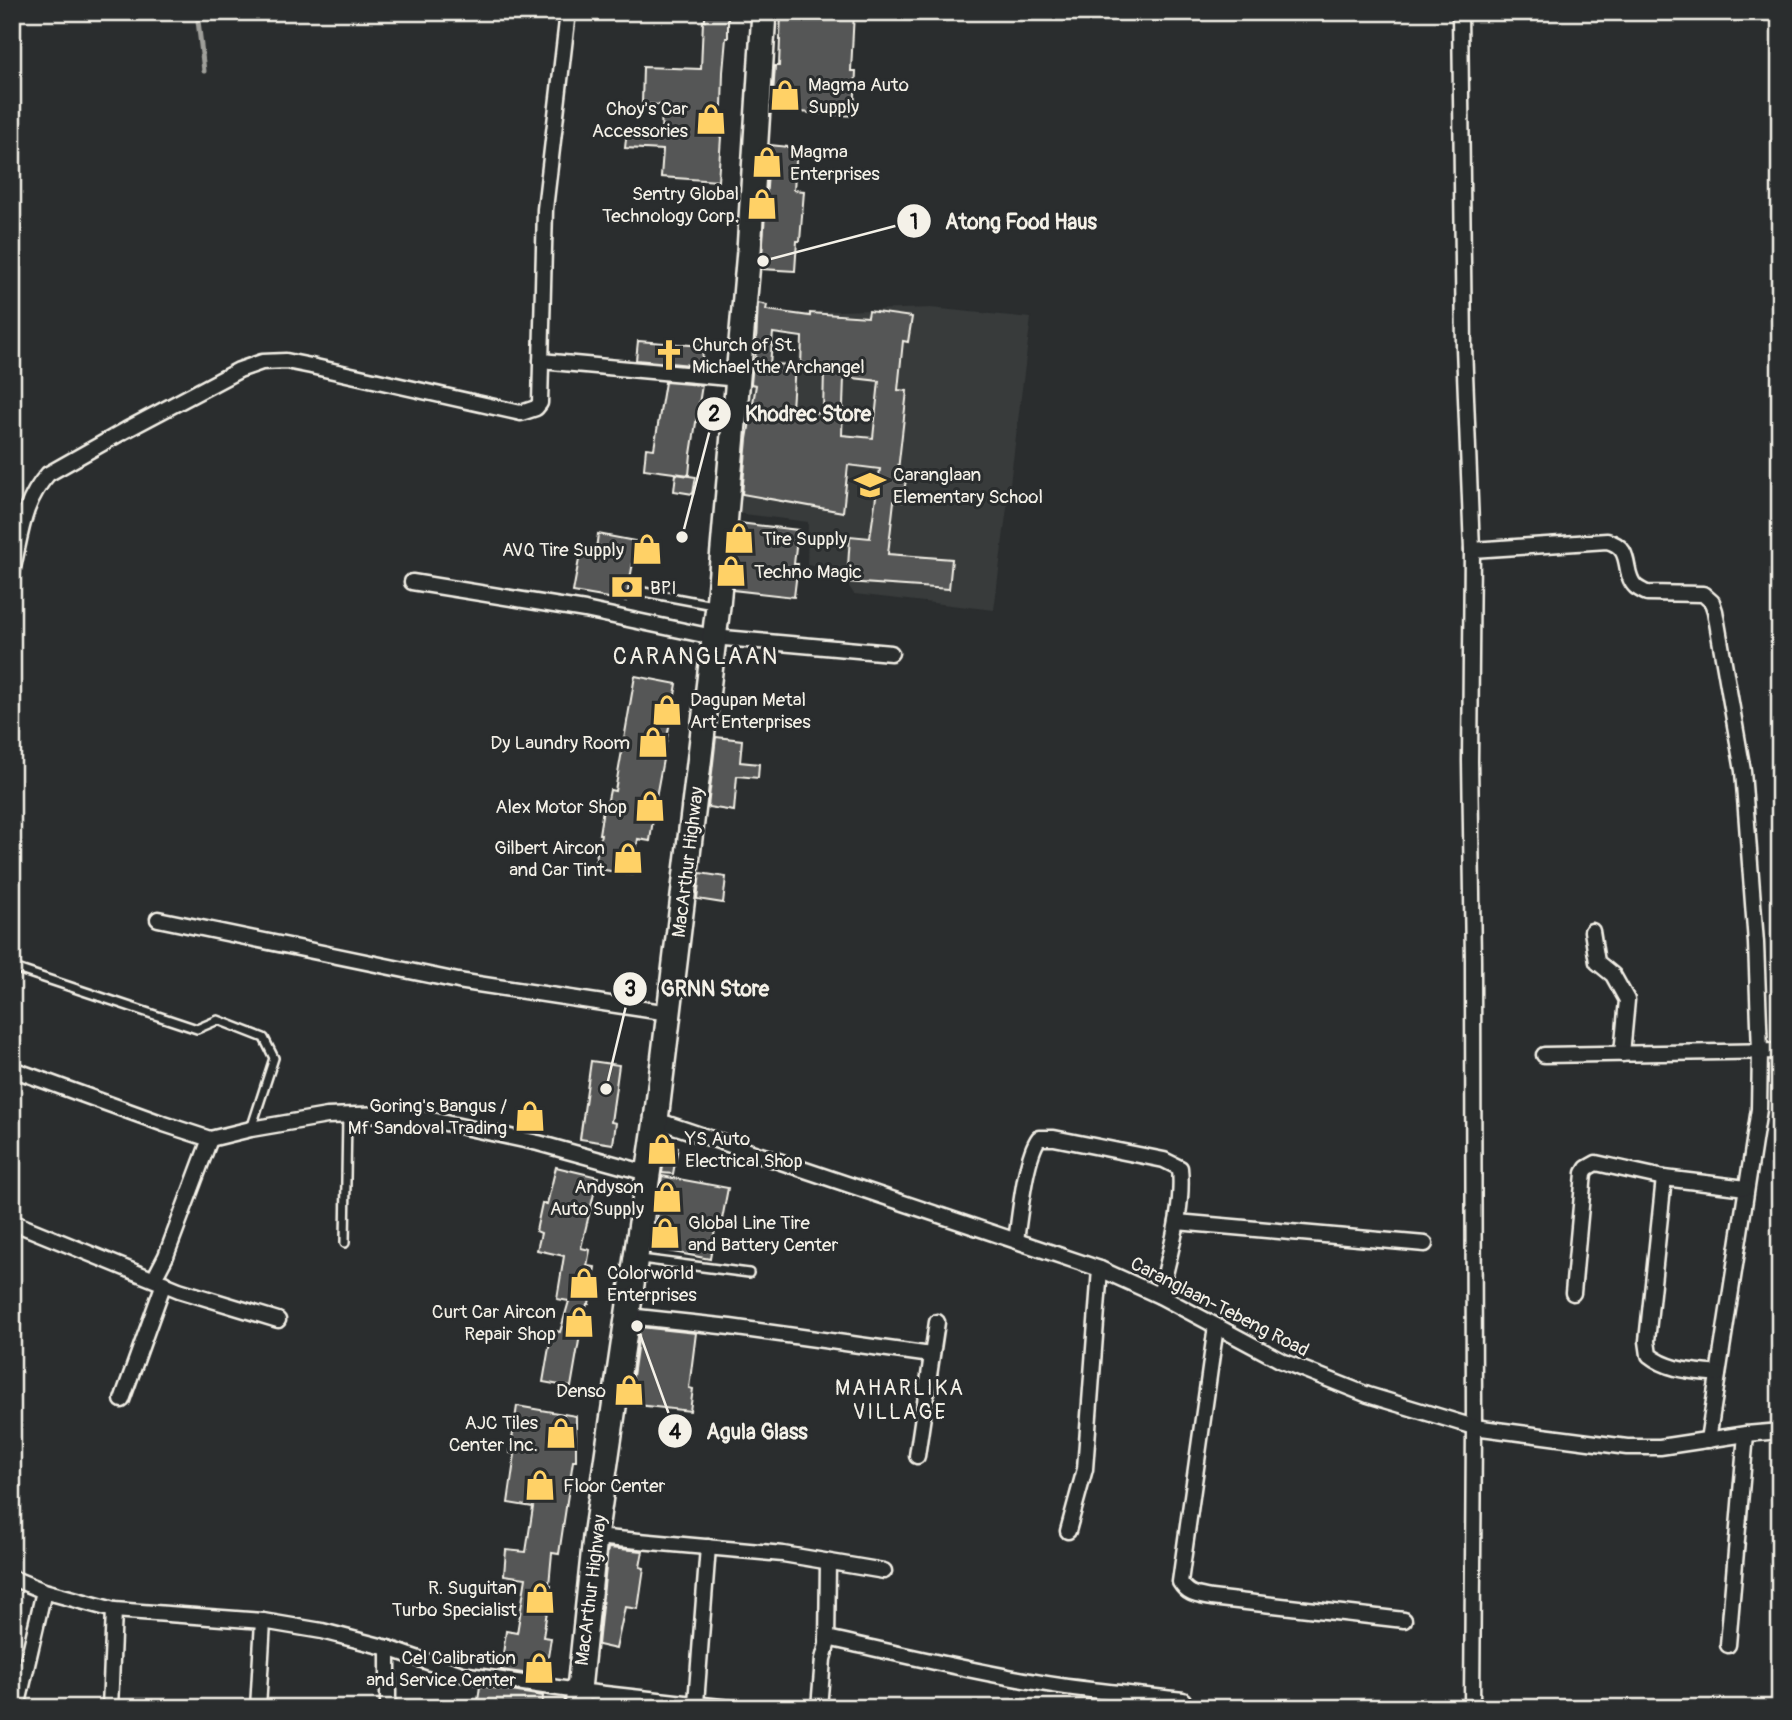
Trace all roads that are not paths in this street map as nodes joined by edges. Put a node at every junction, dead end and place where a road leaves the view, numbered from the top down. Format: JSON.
{"nodes":[{"id":1,"x":568,"y":12,"type":"edge"},
{"id":2,"x":764,"y":12,"type":"edge"},
{"id":3,"x":1461,"y":12,"type":"edge"},
{"id":4,"x":541,"y":362,"type":"junction"},
{"id":5,"x":738,"y":379,"type":"junction"},
{"id":6,"x":1472,"y":550,"type":"junction"},
{"id":7,"x":13,"y":564,"type":"edge"},
{"id":8,"x":412,"y":582,"type":"dead end"},
{"id":9,"x":638,"y":591,"type":"dead end"},
{"id":10,"x":718,"y":606,"type":"junction"},
{"id":11,"x":713,"y":637,"type":"junction"},
{"id":12,"x":891,"y":653,"type":"dead end"},
{"id":13,"x":158,"y":919,"type":"dead end"},
{"id":14,"x":1592,"y":931,"type":"dead end"},
{"id":15,"x":20,"y":970,"type":"dead end"},
{"id":16,"x":669,"y":1013,"type":"junction"},
{"id":17,"x":1760,"y":1051,"type":"junction"},
{"id":18,"x":1780,"y":1051,"type":"edge"},
{"id":19,"x":1622,"y":1054,"type":"junction"},
{"id":20,"x":1544,"y":1055,"type":"dead end"},
{"id":21,"x":12,"y":1069,"type":"edge"},
{"id":22,"x":347,"y":1115,"type":"junction"},
{"id":23,"x":656,"y":1120,"type":"junction"},
{"id":24,"x":251,"y":1129,"type":"junction"},
{"id":25,"x":210,"y":1139,"type":"junction"},
{"id":26,"x":647,"y":1173,"type":"junction"},
{"id":27,"x":1664,"y":1178,"type":"junction"},
{"id":28,"x":1746,"y":1188,"type":"junction"},
{"id":29,"x":12,"y":1222,"type":"edge"},
{"id":30,"x":1177,"y":1222,"type":"junction"},
{"id":31,"x":1016,"y":1240,"type":"junction"},
{"id":32,"x":345,"y":1242,"type":"dead end"},
{"id":33,"x":1425,"y":1244,"type":"dead end"},
{"id":34,"x":636,"y":1259,"type":"junction"},
{"id":35,"x":1100,"y":1269,"type":"junction"},
{"id":36,"x":749,"y":1273,"type":"dead end"},
{"id":37,"x":159,"y":1281,"type":"junction"},
{"id":38,"x":1573,"y":1293,"type":"dead end"},
{"id":39,"x":1160,"y":1296,"type":"junction"},
{"id":40,"x":628,"y":1316,"type":"junction"},
{"id":41,"x":278,"y":1320,"type":"dead end"},
{"id":42,"x":937,"y":1322,"type":"dead end"},
{"id":43,"x":1216,"y":1326,"type":"junction"},
{"id":44,"x":931,"y":1355,"type":"junction"},
{"id":45,"x":1718,"y":1374,"type":"junction"},
{"id":46,"x":122,"y":1400,"type":"dead end"},
{"id":47,"x":1474,"y":1427,"type":"junction"},
{"id":48,"x":1780,"y":1432,"type":"edge"},
{"id":49,"x":1746,"y":1434,"type":"junction"},
{"id":50,"x":1708,"y":1440,"type":"junction"},
{"id":51,"x":917,"y":1456,"type":"dead end"},
{"id":52,"x":1068,"y":1531,"type":"dead end"},
{"id":53,"x":595,"y":1537,"type":"junction"},
{"id":54,"x":708,"y":1547,"type":"junction"},
{"id":55,"x":828,"y":1562,"type":"junction"},
{"id":56,"x":884,"y":1572,"type":"dead end"},
{"id":57,"x":12,"y":1578,"type":"edge"},
{"id":58,"x":44,"y":1591,"type":"junction"},
{"id":59,"x":114,"y":1610,"type":"junction"},
{"id":60,"x":1404,"y":1620,"type":"dead end"},
{"id":61,"x":263,"y":1621,"type":"junction"},
{"id":62,"x":827,"y":1638,"type":"junction"},
{"id":63,"x":1728,"y":1645,"type":"dead end"},
{"id":64,"x":388,"y":1648,"type":"junction"},
{"id":65,"x":577,"y":1699,"type":"edge"},
{"id":66,"x":1184,"y":1700,"type":"dead end"},
{"id":67,"x":696,"y":1703,"type":"junction"},
{"id":68,"x":17,"y":1708,"type":"edge"},
{"id":69,"x":110,"y":1708,"type":"edge"},
{"id":70,"x":258,"y":1708,"type":"edge"},
{"id":71,"x":388,"y":1708,"type":"edge"},
{"id":72,"x":730,"y":1708,"type":"edge"},
{"id":73,"x":819,"y":1708,"type":"edge"},
{"id":74,"x":1472,"y":1708,"type":"edge"}],
"edges":[{"from":1,"to":4,"type":"street"},
{"from":2,"to":5,"type":"main road","name":"MacArthur Highway"},
{"from":3,"to":6,"type":"street"},
{"from":4,"to":5,"type":"street"},
{"from":4,"to":7,"type":"street"},
{"from":5,"to":10,"type":"main road","name":"MacArthur Highway"},
{"from":6,"to":17,"type":"street"},
{"from":6,"to":47,"type":"street"},
{"from":8,"to":11,"type":"street"},
{"from":9,"to":10,"type":"lane"},
{"from":10,"to":11,"type":"main road","name":"MacArthur Highway"},
{"from":11,"to":12,"type":"street"},
{"from":11,"to":16,"type":"main road","name":"MacArthur Highway"},
{"from":13,"to":16,"type":"street"},
{"from":14,"to":19,"type":"street"},
{"from":15,"to":24,"type":"lane"},
{"from":16,"to":23,"type":"main road","name":"MacArthur Highway"},
{"from":17,"to":18,"type":"street"},
{"from":17,"to":19,"type":"street"},
{"from":17,"to":28,"type":"street"},
{"from":19,"to":20,"type":"street"},
{"from":21,"to":25,"type":"street"},
{"from":22,"to":24,"type":"street"},
{"from":22,"to":26,"type":"street"},
{"from":22,"to":32,"type":"lane"},
{"from":23,"to":26,"type":"main road","name":"MacArthur Highway"},
{"from":23,"to":31,"type":"street","name":"Caranglaan-Tebeng Road"},
{"from":24,"to":25,"type":"street"},
{"from":25,"to":37,"type":"street"},
{"from":26,"to":34,"type":"main road","name":"MacArthur Highway"},
{"from":27,"to":28,"type":"street"},
{"from":27,"to":38,"type":"street"},
{"from":27,"to":45,"type":"street"},
{"from":28,"to":45,"type":"street"},
{"from":29,"to":37,"type":"street"},
{"from":30,"to":31,"type":"street"},
{"from":30,"to":33,"type":"street"},
{"from":30,"to":39,"type":"street"},
{"from":31,"to":35,"type":"street","name":"Caranglaan-Tebeng Road"},
{"from":34,"to":36,"type":"lane"},
{"from":34,"to":40,"type":"main road","name":"MacArthur Highway"},
{"from":35,"to":39,"type":"street","name":"Caranglaan-Tebeng Road"},
{"from":35,"to":52,"type":"street"},
{"from":37,"to":41,"type":"street"},
{"from":37,"to":46,"type":"street"},
{"from":39,"to":43,"type":"street","name":"Caranglaan-Tebeng Road"},
{"from":40,"to":44,"type":"street"},
{"from":40,"to":53,"type":"main road","name":"MacArthur Highway"},
{"from":42,"to":44,"type":"street"},
{"from":43,"to":47,"type":"street","name":"Caranglaan-Tebeng Road"},
{"from":43,"to":60,"type":"street"},
{"from":44,"to":51,"type":"street"},
{"from":45,"to":50,"type":"street"},
{"from":47,"to":50,"type":"street","name":"Caranglaan-Tebeng Road"},
{"from":47,"to":74,"type":"street"},
{"from":48,"to":49,"type":"street","name":"Caranglaan-Tebeng Road"},
{"from":49,"to":50,"type":"street","name":"Caranglaan-Tebeng Road"},
{"from":49,"to":63,"type":"street"},
{"from":53,"to":54,"type":"street"},
{"from":53,"to":65,"type":"main road","name":"MacArthur Highway"},
{"from":54,"to":55,"type":"street"},
{"from":54,"to":67,"type":"street"},
{"from":55,"to":56,"type":"street"},
{"from":55,"to":62,"type":"street"},
{"from":57,"to":58,"type":"street"},
{"from":58,"to":59,"type":"street"},
{"from":58,"to":68,"type":"street"},
{"from":59,"to":61,"type":"street"},
{"from":59,"to":69,"type":"street"},
{"from":61,"to":64,"type":"street"},
{"from":61,"to":70,"type":"street"},
{"from":62,"to":66,"type":"street"},
{"from":62,"to":73,"type":"street"},
{"from":64,"to":65,"type":"street"},
{"from":64,"to":71,"type":"street"},
{"from":65,"to":67,"type":"street"},
{"from":67,"to":72,"type":"street"}]}
